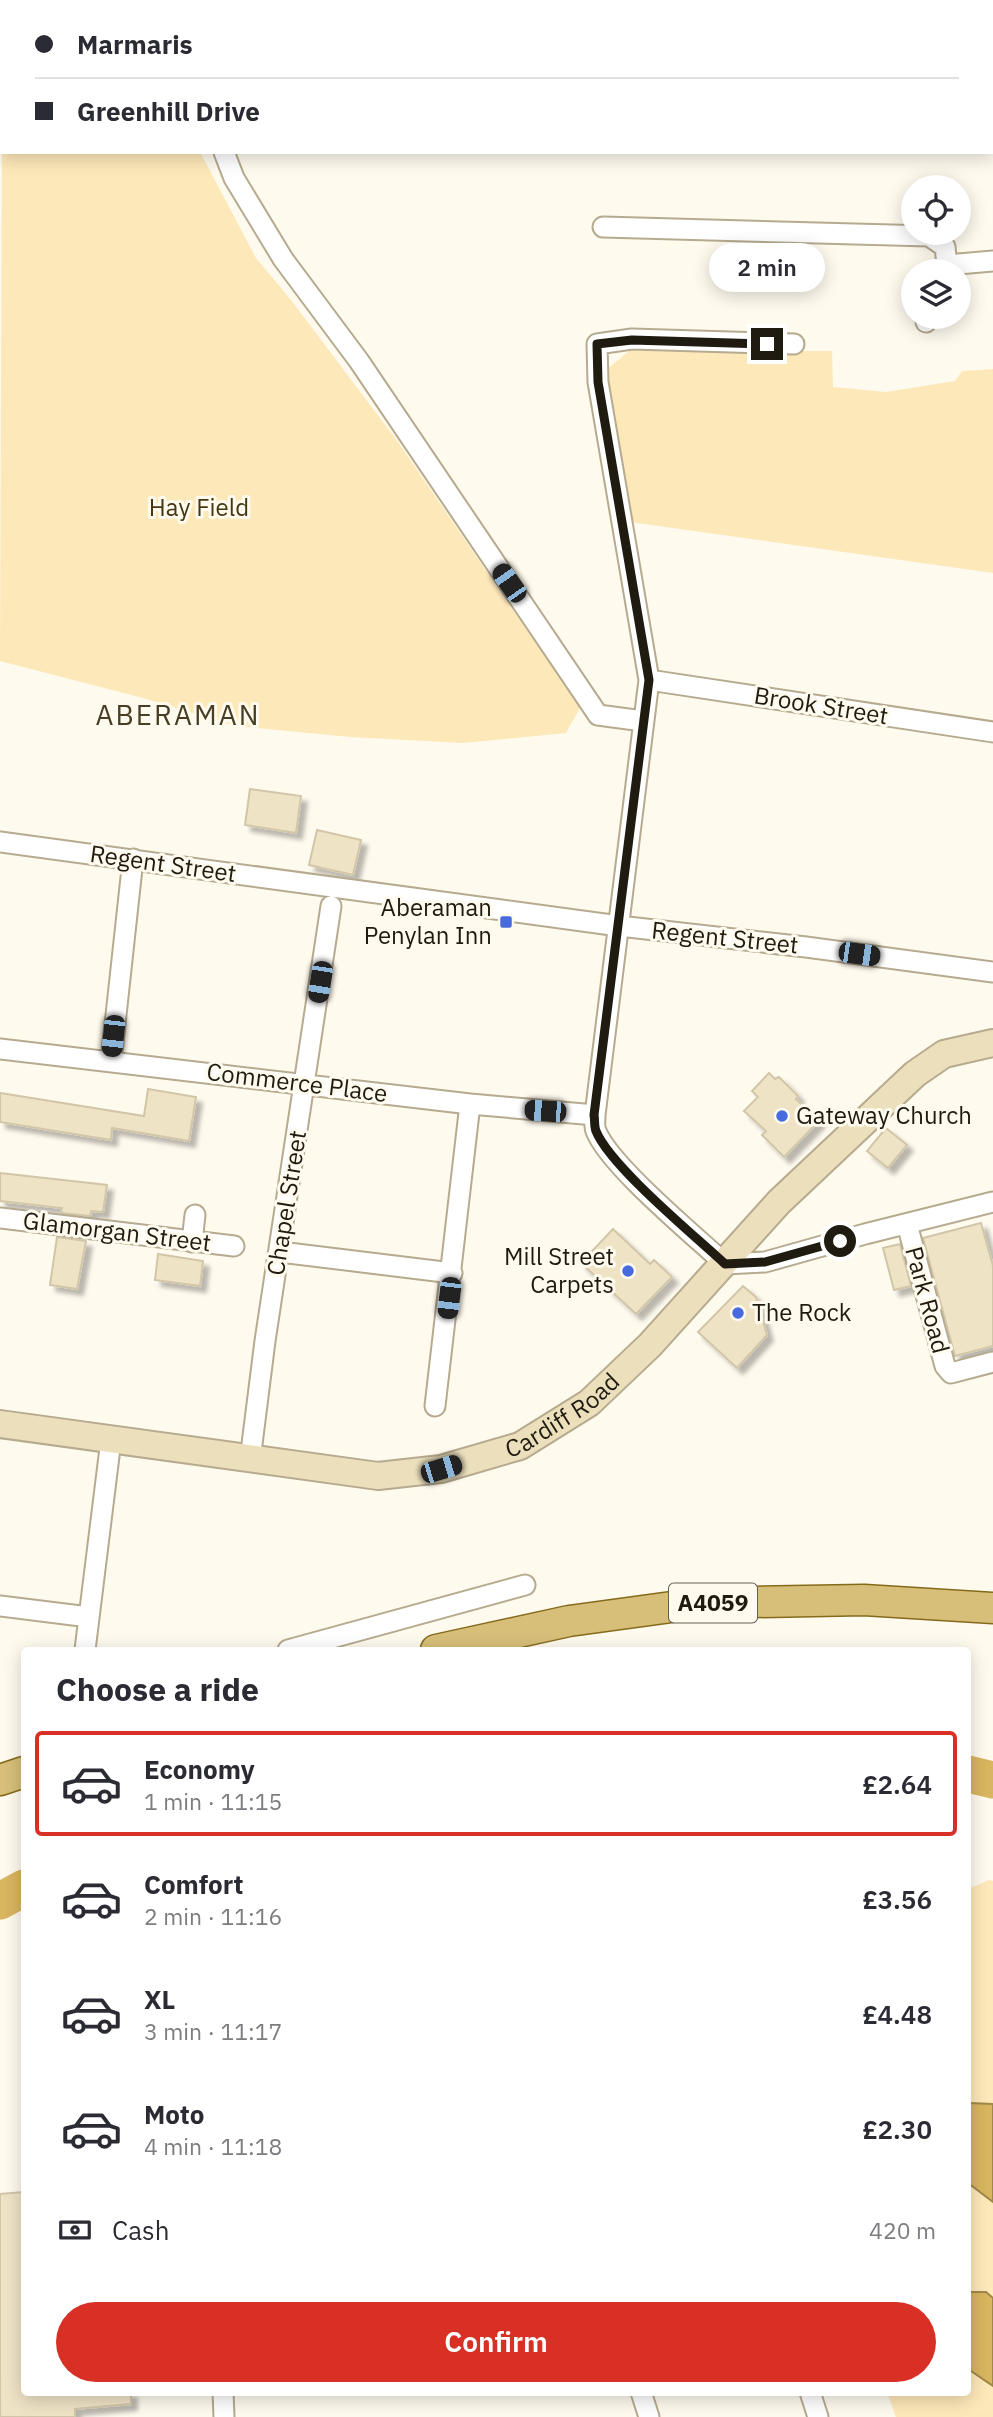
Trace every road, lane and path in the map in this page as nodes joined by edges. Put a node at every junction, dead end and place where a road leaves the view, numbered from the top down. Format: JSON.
{"nodes":[{"id":1,"x":225,"y":154,"type":"edge"},
{"id":2,"x":603,"y":228,"type":"dead end"},
{"id":3,"x":946,"y":259,"type":"edge"},
{"id":4,"x":993,"y":261,"type":"edge"},
{"id":5,"x":971,"y":264,"type":"edge"},
{"id":6,"x":794,"y":344,"type":"dead end"},
{"id":7,"x":649,"y":680,"type":"junction"},
{"id":8,"x":643,"y":720,"type":"junction"},
{"id":9,"x":993,"y":732,"type":"edge"},
{"id":10,"x":0,"y":842,"type":"edge"},
{"id":11,"x":132,"y":859,"type":"junction"},
{"id":12,"x":331,"y":906,"type":"dead end"},
{"id":13,"x":620,"y":926,"type":"junction"},
{"id":14,"x":993,"y":972,"type":"edge"},
{"id":15,"x":993,"y":1043,"type":"edge"},
{"id":16,"x":0,"y":1049,"type":"edge"},
{"id":17,"x":111,"y":1061,"type":"junction"},
{"id":18,"x":305,"y":1083,"type":"junction"},
{"id":19,"x":470,"y":1104,"type":"junction"},
{"id":20,"x":594,"y":1115,"type":"junction"},
{"id":21,"x":993,"y":1202,"type":"edge"},
{"id":22,"x":194,"y":1215,"type":"dead end"},
{"id":23,"x":0,"y":1218,"type":"edge"},
{"id":24,"x":907,"y":1224,"type":"junction"},
{"id":25,"x":192,"y":1242,"type":"junction"},
{"id":26,"x":234,"y":1247,"type":"dead end"},
{"id":27,"x":280,"y":1252,"type":"junction"},
{"id":28,"x":725,"y":1264,"type":"junction"},
{"id":29,"x":452,"y":1273,"type":"junction"},
{"id":30,"x":993,"y":1363,"type":"edge"},
{"id":31,"x":435,"y":1406,"type":"dead end"},
{"id":32,"x":0,"y":1424,"type":"edge"},
{"id":33,"x":111,"y":1440,"type":"junction"},
{"id":34,"x":250,"y":1460,"type":"junction"},
{"id":35,"x":525,"y":1586,"type":"dead end"},
{"id":36,"x":0,"y":1606,"type":"edge"},
{"id":37,"x":993,"y":1608,"type":"edge"},
{"id":38,"x":89,"y":1617,"type":"junction"},
{"id":39,"x":85,"y":1647,"type":"edge"},
{"id":40,"x":299,"y":1647,"type":"edge"},
{"id":41,"x":449,"y":1647,"type":"edge"},
{"id":42,"x":21,"y":1773,"type":"edge"},
{"id":43,"x":0,"y":1780,"type":"edge"},
{"id":44,"x":222,"y":2396,"type":"edge"},
{"id":45,"x":641,"y":2396,"type":"edge"},
{"id":46,"x":811,"y":2396,"type":"edge"},
{"id":47,"x":224,"y":2417,"type":"edge"},
{"id":48,"x":649,"y":2417,"type":"edge"},
{"id":49,"x":818,"y":2417,"type":"edge"}],
"edges":[{"from":1,"to":8,"type":"street"},
{"from":2,"to":3,"type":"street"},
{"from":4,"to":5,"type":"street"},
{"from":6,"to":7,"type":"street"},
{"from":7,"to":8,"type":"street"},
{"from":7,"to":9,"type":"street","name":"Brook Street"},
{"from":8,"to":13,"type":"street"},
{"from":10,"to":11,"type":"street","name":"Regent Street"},
{"from":11,"to":13,"type":"street","name":"Regent Street"},
{"from":11,"to":17,"type":"street"},
{"from":12,"to":18,"type":"street","name":"Chapel Street"},
{"from":13,"to":14,"type":"street","name":"Regent Street"},
{"from":13,"to":20,"type":"street"},
{"from":15,"to":28,"type":"main road","name":"Cardiff Road"},
{"from":16,"to":17,"type":"street","name":"Commerce Place"},
{"from":17,"to":18,"type":"street","name":"Commerce Place"},
{"from":18,"to":19,"type":"street","name":"Commerce Place"},
{"from":18,"to":27,"type":"street","name":"Chapel Street"},
{"from":19,"to":20,"type":"street","name":"Commerce Place"},
{"from":19,"to":29,"type":"street"},
{"from":20,"to":28,"type":"street"},
{"from":21,"to":24,"type":"street"},
{"from":22,"to":25,"type":"street"},
{"from":23,"to":25,"type":"street","name":"Glamorgan Street"},
{"from":24,"to":28,"type":"street"},
{"from":24,"to":30,"type":"street","name":"Park Road"},
{"from":25,"to":26,"type":"street","name":"Glamorgan Street"},
{"from":27,"to":29,"type":"street"},
{"from":27,"to":34,"type":"street","name":"Chapel Street"},
{"from":28,"to":34,"type":"main road","name":"Cardiff Road"},
{"from":29,"to":31,"type":"street"},
{"from":32,"to":33,"type":"main road","name":"Cardiff Road"},
{"from":33,"to":34,"type":"main road","name":"Cardiff Road"},
{"from":33,"to":38,"type":"street"},
{"from":35,"to":40,"type":"street"},
{"from":36,"to":38,"type":"street"},
{"from":37,"to":41,"type":"main road","number":"A4059"},
{"from":38,"to":39,"type":"street"},
{"from":42,"to":43,"type":"main road"},
{"from":44,"to":47,"type":"street"},
{"from":45,"to":48,"type":"street"},
{"from":46,"to":49,"type":"street"}]}
